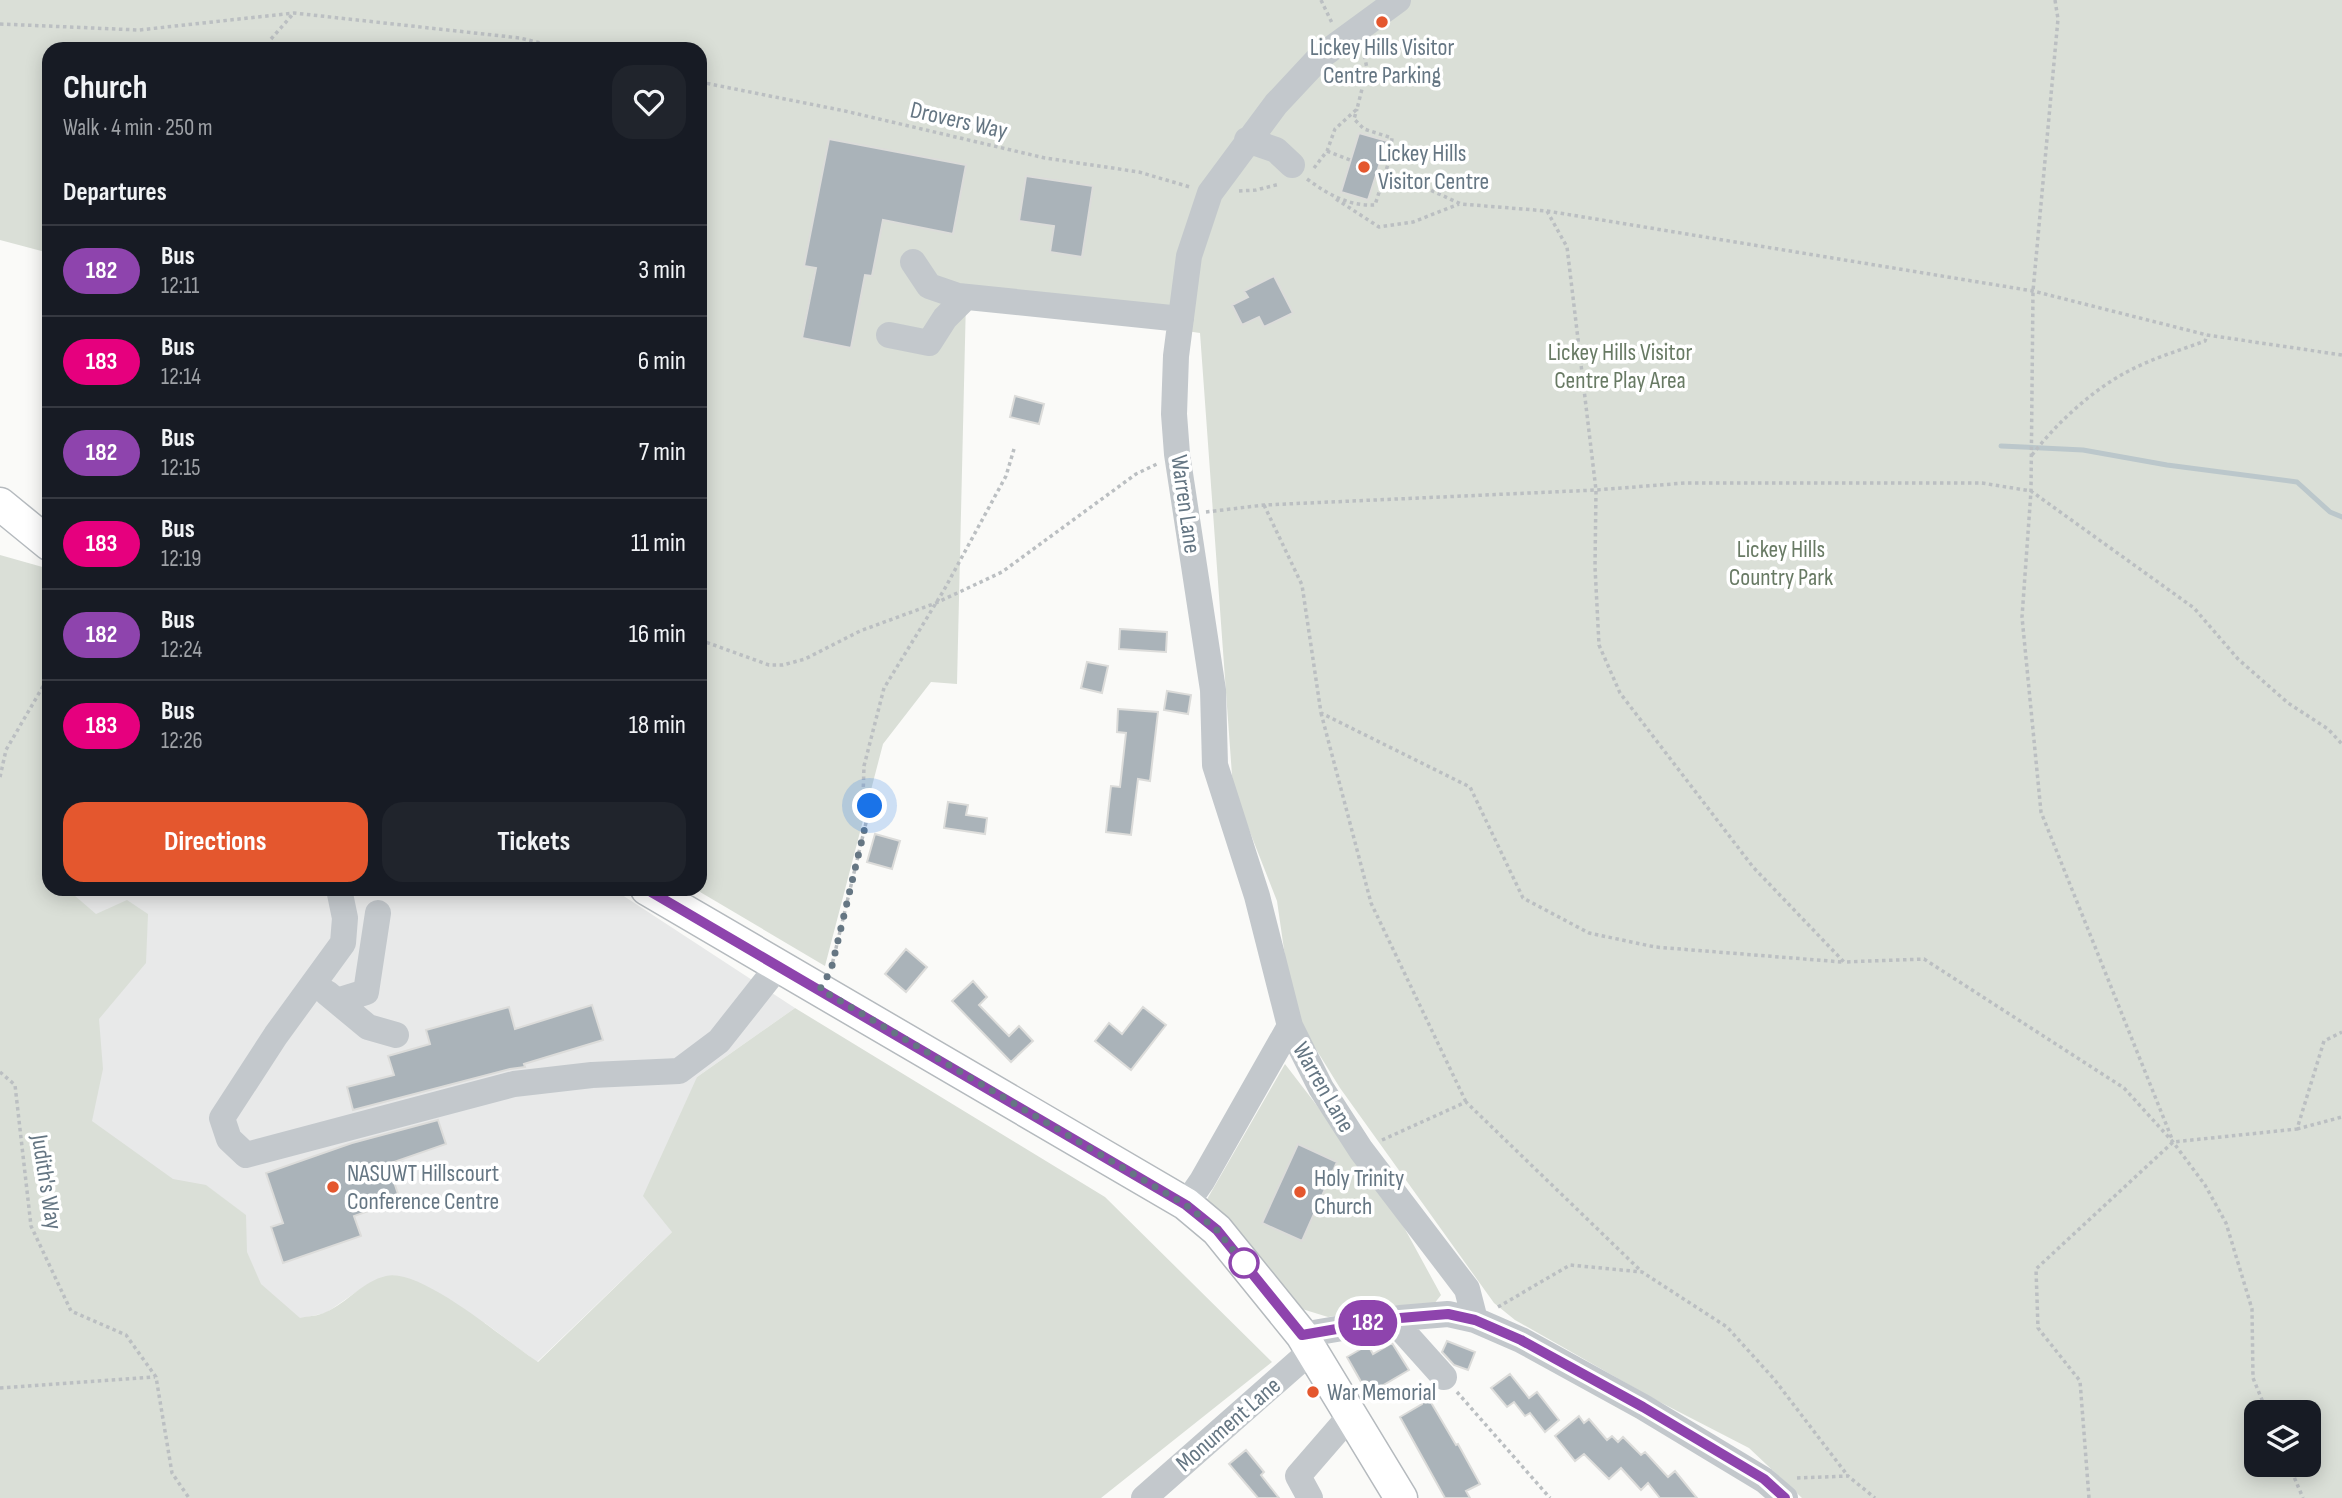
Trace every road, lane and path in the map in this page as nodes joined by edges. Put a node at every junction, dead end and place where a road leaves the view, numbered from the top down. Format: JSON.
{"nodes":[{"id":1,"x":1398,"y":0,"type":"edge"},
{"id":2,"x":2055,"y":0,"type":"edge"},
{"id":3,"x":294,"y":13,"type":"junction"},
{"id":4,"x":0,"y":24,"type":"edge"},
{"id":5,"x":1355,"y":32,"type":"junction"},
{"id":6,"x":271,"y":39,"type":"dead end"},
{"id":7,"x":536,"y":42,"type":"edge"},
{"id":8,"x":707,"y":83,"type":"edge"},
{"id":9,"x":1357,"y":109,"type":"junction"},
{"id":10,"x":1247,"y":140,"type":"junction"},
{"id":11,"x":1327,"y":151,"type":"junction"},
{"id":12,"x":1350,"y":160,"type":"dead end"},
{"id":13,"x":1296,"y":173,"type":"junction"},
{"id":14,"x":1384,"y":177,"type":"junction"},
{"id":15,"x":1325,"y":192,"type":"junction"},
{"id":16,"x":1210,"y":193,"type":"junction"},
{"id":17,"x":1461,"y":204,"type":"junction"},
{"id":18,"x":1547,"y":211,"type":"junction"},
{"id":19,"x":914,"y":262,"type":"dead end"},
{"id":20,"x":2033,"y":291,"type":"junction"},
{"id":21,"x":966,"y":297,"type":"junction"},
{"id":22,"x":1181,"y":319,"type":"junction"},
{"id":23,"x":890,"y":335,"type":"dead end"},
{"id":24,"x":2207,"y":335,"type":"junction"},
{"id":25,"x":2342,"y":355,"type":"edge"},
{"id":26,"x":1014,"y":449,"type":"dead end"},
{"id":27,"x":1177,"y":454,"type":"junction"},
{"id":28,"x":2031,"y":455,"type":"junction"},
{"id":29,"x":1596,"y":490,"type":"junction"},
{"id":30,"x":2031,"y":491,"type":"junction"},
{"id":31,"x":0,"y":504,"type":"edge"},
{"id":32,"x":1264,"y":505,"type":"junction"},
{"id":33,"x":1187,"y":514,"type":"junction"},
{"id":34,"x":42,"y":538,"type":"edge"},
{"id":35,"x":936,"y":603,"type":"junction"},
{"id":36,"x":707,"y":643,"type":"edge"},
{"id":37,"x":42,"y":687,"type":"edge"},
{"id":38,"x":1321,"y":713,"type":"junction"},
{"id":39,"x":2342,"y":744,"type":"edge"},
{"id":40,"x":3,"y":751,"type":"edge"},
{"id":41,"x":0,"y":777,"type":"edge"},
{"id":42,"x":340,"y":896,"type":"edge"},
{"id":43,"x":658,"y":896,"type":"edge"},
{"id":44,"x":378,"y":913,"type":"dead end"},
{"id":45,"x":1844,"y":962,"type":"junction"},
{"id":46,"x":779,"y":965,"type":"junction"},
{"id":47,"x":315,"y":983,"type":"junction"},
{"id":48,"x":820,"y":989,"type":"junction"},
{"id":49,"x":337,"y":1001,"type":"junction"},
{"id":50,"x":1290,"y":1026,"type":"junction"},
{"id":51,"x":2342,"y":1032,"type":"edge"},
{"id":52,"x":396,"y":1035,"type":"dead end"},
{"id":53,"x":0,"y":1073,"type":"edge"},
{"id":54,"x":1466,"y":1102,"type":"junction"},
{"id":55,"x":2342,"y":1117,"type":"edge"},
{"id":56,"x":2297,"y":1129,"type":"junction"},
{"id":57,"x":2173,"y":1142,"type":"junction"},
{"id":58,"x":1361,"y":1150,"type":"junction"},
{"id":59,"x":1186,"y":1205,"type":"junction"},
{"id":60,"x":1642,"y":1272,"type":"junction"},
{"id":61,"x":1392,"y":1319,"type":"junction"},
{"id":62,"x":1475,"y":1320,"type":"junction"},
{"id":63,"x":1307,"y":1343,"type":"junction"},
{"id":64,"x":156,"y":1377,"type":"junction"},
{"id":65,"x":1444,"y":1377,"type":"joint"},
{"id":66,"x":0,"y":1388,"type":"edge"},
{"id":67,"x":2262,"y":1400,"type":"edge"},
{"id":68,"x":1350,"y":1416,"type":"junction"},
{"id":69,"x":1848,"y":1476,"type":"junction"},
{"id":70,"x":2294,"y":1477,"type":"edge"},
{"id":71,"x":1764,"y":1479,"type":"junction"},
{"id":72,"x":189,"y":1498,"type":"edge"},
{"id":73,"x":1144,"y":1498,"type":"edge"},
{"id":74,"x":1310,"y":1498,"type":"edge"},
{"id":75,"x":1401,"y":1498,"type":"edge"},
{"id":76,"x":1550,"y":1498,"type":"edge"},
{"id":77,"x":1785,"y":1498,"type":"edge"},
{"id":78,"x":1875,"y":1498,"type":"edge"},
{"id":79,"x":2089,"y":1498,"type":"edge"},
{"id":80,"x":2303,"y":1498,"type":"edge"}],
"edges":[{"from":1,"to":5,"type":"street","name":"Warren Lane"},
{"from":2,"to":20,"type":"path"},
{"from":3,"to":4,"type":"path"},
{"from":3,"to":6,"type":"path"},
{"from":3,"to":7,"type":"path"},
{"from":5,"to":9,"type":"path"},
{"from":5,"to":10,"type":"street","name":"Warren Lane"},
{"from":8,"to":16,"type":"path","name":"Drovers Way"},
{"from":9,"to":11,"type":"path"},
{"from":9,"to":14,"type":"path"},
{"from":10,"to":13,"type":"street"},
{"from":10,"to":16,"type":"street","name":"Warren Lane"},
{"from":11,"to":12,"type":"path"},
{"from":11,"to":13,"type":"path"},
{"from":13,"to":15,"type":"path"},
{"from":13,"to":16,"type":"path"},
{"from":14,"to":15,"type":"path"},
{"from":14,"to":17,"type":"path"},
{"from":15,"to":17,"type":"path"},
{"from":16,"to":22,"type":"street","name":"Warren Lane"},
{"from":17,"to":18,"type":"path"},
{"from":18,"to":20,"type":"path"},
{"from":18,"to":29,"type":"path"},
{"from":19,"to":21,"type":"street"},
{"from":20,"to":24,"type":"path"},
{"from":20,"to":28,"type":"path"},
{"from":21,"to":22,"type":"street"},
{"from":21,"to":23,"type":"street"},
{"from":22,"to":27,"type":"street","name":"Warren Lane"},
{"from":24,"to":25,"type":"path"},
{"from":24,"to":28,"type":"path"},
{"from":26,"to":35,"type":"path"},
{"from":27,"to":33,"type":"street","name":"Warren Lane"},
{"from":27,"to":35,"type":"path"},
{"from":28,"to":30,"type":"path"},
{"from":29,"to":30,"type":"path"},
{"from":29,"to":32,"type":"path"},
{"from":29,"to":45,"type":"path"},
{"from":30,"to":39,"type":"path"},
{"from":30,"to":57,"type":"path"},
{"from":31,"to":34,"type":"main road"},
{"from":32,"to":33,"type":"path"},
{"from":32,"to":38,"type":"path"},
{"from":33,"to":50,"type":"street","name":"Warren Lane"},
{"from":35,"to":36,"type":"path"},
{"from":35,"to":48,"type":"path"},
{"from":37,"to":40,"type":"path"},
{"from":38,"to":45,"type":"path"},
{"from":38,"to":54,"type":"path"},
{"from":40,"to":41,"type":"path"},
{"from":42,"to":47,"type":"street"},
{"from":43,"to":46,"type":"main road"},
{"from":44,"to":49,"type":"street"},
{"from":45,"to":57,"type":"path"},
{"from":46,"to":47,"type":"street"},
{"from":46,"to":48,"type":"main road"},
{"from":47,"to":49,"type":"street"},
{"from":48,"to":59,"type":"main road"},
{"from":49,"to":52,"type":"street"},
{"from":50,"to":58,"type":"street","name":"Warren Lane"},
{"from":50,"to":59,"type":"street","name":"Warren Lane"},
{"from":51,"to":56,"type":"path"},
{"from":53,"to":64,"type":"path","name":"Judith's Way"},
{"from":54,"to":58,"type":"path"},
{"from":54,"to":60,"type":"path"},
{"from":55,"to":56,"type":"path"},
{"from":56,"to":57,"type":"path"},
{"from":57,"to":67,"type":"path"},
{"from":57,"to":79,"type":"path"},
{"from":58,"to":62,"type":"street","name":"Warren Lane"},
{"from":59,"to":63,"type":"main road"},
{"from":60,"to":62,"type":"path"},
{"from":60,"to":69,"type":"path"},
{"from":61,"to":62,"type":"street"},
{"from":61,"to":63,"type":"street"},
{"from":61,"to":65,"type":"street"},
{"from":62,"to":71,"type":"street"},
{"from":63,"to":68,"type":"main road"},
{"from":63,"to":73,"type":"street","name":"Monument Lane"},
{"from":64,"to":66,"type":"path"},
{"from":64,"to":72,"type":"path","name":"Judith's Way"},
{"from":65,"to":76,"type":"path"},
{"from":68,"to":74,"type":"street"},
{"from":68,"to":75,"type":"main road"},
{"from":69,"to":71,"type":"path"},
{"from":69,"to":78,"type":"path"},
{"from":70,"to":80,"type":"path"},
{"from":71,"to":77,"type":"street"}]}
